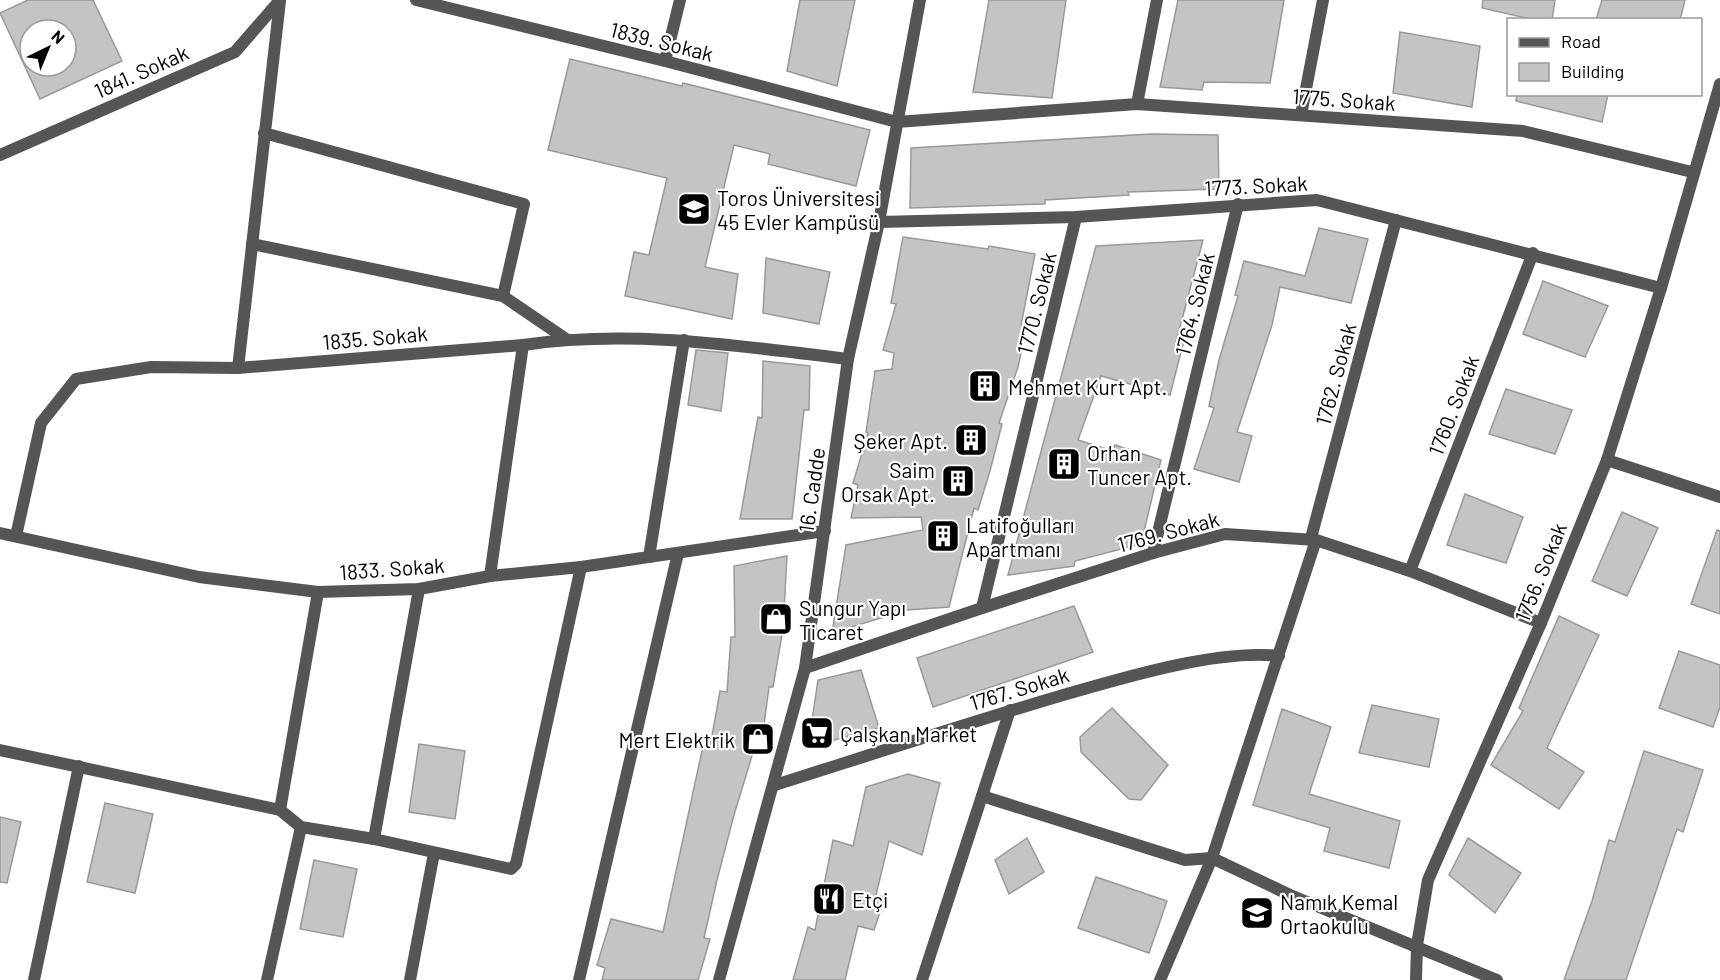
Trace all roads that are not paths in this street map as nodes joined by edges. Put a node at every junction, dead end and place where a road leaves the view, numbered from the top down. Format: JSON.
{"nodes":[{"id":1,"x":416,"y":0,"type":"edge"},
{"id":2,"x":680,"y":0,"type":"edge"},
{"id":3,"x":920,"y":0,"type":"edge"},
{"id":4,"x":1157,"y":0,"type":"edge"},
{"id":5,"x":1323,"y":0,"type":"edge"},
{"id":6,"x":280,"y":1,"type":"edge"},
{"id":7,"x":665,"y":61,"type":"junction"},
{"id":8,"x":1720,"y":84,"type":"edge"},
{"id":9,"x":1137,"y":104,"type":"junction"},
{"id":10,"x":1301,"y":115,"type":"junction"},
{"id":11,"x":897,"y":122,"type":"junction"},
{"id":12,"x":264,"y":133,"type":"junction"},
{"id":13,"x":0,"y":155,"type":"edge"},
{"id":14,"x":1692,"y":172,"type":"junction"},
{"id":15,"x":1238,"y":204,"type":"junction"},
{"id":16,"x":1076,"y":217,"type":"junction"},
{"id":17,"x":1396,"y":220,"type":"junction"},
{"id":18,"x":879,"y":222,"type":"junction"},
{"id":19,"x":252,"y":244,"type":"junction"},
{"id":20,"x":1533,"y":253,"type":"junction"},
{"id":21,"x":1661,"y":288,"type":"junction"},
{"id":22,"x":503,"y":297,"type":"junction"},
{"id":23,"x":566,"y":339,"type":"junction"},
{"id":24,"x":684,"y":340,"type":"junction"},
{"id":25,"x":523,"y":345,"type":"junction"},
{"id":26,"x":848,"y":359,"type":"junction"},
{"id":27,"x":237,"y":368,"type":"junction"},
{"id":28,"x":1607,"y":460,"type":"junction"},
{"id":29,"x":1720,"y":497,"type":"edge"},
{"id":30,"x":825,"y":531,"type":"junction"},
{"id":31,"x":0,"y":533,"type":"edge"},
{"id":32,"x":16,"y":537,"type":"junction"},
{"id":33,"x":1313,"y":539,"type":"junction"},
{"id":34,"x":678,"y":553,"type":"junction"},
{"id":35,"x":1154,"y":553,"type":"junction"},
{"id":36,"x":649,"y":556,"type":"junction"},
{"id":37,"x":581,"y":567,"type":"junction"},
{"id":38,"x":1410,"y":571,"type":"junction"},
{"id":39,"x":490,"y":576,"type":"junction"},
{"id":40,"x":419,"y":589,"type":"junction"},
{"id":41,"x":318,"y":592,"type":"junction"},
{"id":42,"x":982,"y":608,"type":"junction"},
{"id":43,"x":1541,"y":623,"type":"junction"},
{"id":44,"x":1279,"y":656,"type":"junction"},
{"id":45,"x":805,"y":668,"type":"junction"},
{"id":46,"x":1010,"y":710,"type":"junction"},
{"id":47,"x":0,"y":750,"type":"edge"},
{"id":48,"x":79,"y":766,"type":"junction"},
{"id":49,"x":775,"y":785,"type":"junction"},
{"id":50,"x":982,"y":796,"type":"junction"},
{"id":51,"x":280,"y":810,"type":"junction"},
{"id":52,"x":301,"y":827,"type":"junction"},
{"id":53,"x":374,"y":839,"type":"junction"},
{"id":54,"x":434,"y":854,"type":"junction"},
{"id":55,"x":1212,"y":858,"type":"junction"},
{"id":56,"x":1417,"y":945,"type":"junction"},
{"id":57,"x":34,"y":980,"type":"edge"},
{"id":58,"x":267,"y":980,"type":"edge"},
{"id":59,"x":410,"y":980,"type":"edge"},
{"id":60,"x":579,"y":980,"type":"edge"},
{"id":61,"x":719,"y":980,"type":"edge"},
{"id":62,"x":922,"y":980,"type":"edge"},
{"id":63,"x":1160,"y":980,"type":"edge"},
{"id":64,"x":1416,"y":980,"type":"edge"},
{"id":65,"x":1497,"y":980,"type":"edge"}],
"edges":[{"from":1,"to":7,"type":"street","name":"1839. Sokak"},
{"from":2,"to":7,"type":"street"},
{"from":3,"to":11,"type":"street","name":"16. Cadde"},
{"from":4,"to":9,"type":"street"},
{"from":5,"to":10,"type":"street"},
{"from":6,"to":12,"type":"street"},
{"from":6,"to":13,"type":"street","name":"1841. Sokak"},
{"from":7,"to":11,"type":"street","name":"1839. Sokak"},
{"from":8,"to":14,"type":"street"},
{"from":9,"to":10,"type":"street","name":"1775. Sokak"},
{"from":9,"to":11,"type":"street","name":"1775. Sokak"},
{"from":10,"to":14,"type":"street","name":"1775. Sokak"},
{"from":11,"to":18,"type":"street","name":"16. Cadde"},
{"from":12,"to":19,"type":"street"},
{"from":12,"to":22,"type":"street"},
{"from":14,"to":21,"type":"street","name":"1756. Sokak"},
{"from":15,"to":16,"type":"street","name":"1773. Sokak"},
{"from":15,"to":17,"type":"street","name":"1773. Sokak"},
{"from":15,"to":35,"type":"street","name":"1764. Sokak"},
{"from":16,"to":18,"type":"street","name":"1773. Sokak"},
{"from":16,"to":42,"type":"street","name":"1770. Sokak"},
{"from":17,"to":20,"type":"street","name":"1773. Sokak"},
{"from":17,"to":33,"type":"street","name":"1762. Sokak"},
{"from":18,"to":26,"type":"street","name":"16. Cadde"},
{"from":19,"to":22,"type":"street"},
{"from":19,"to":27,"type":"street"},
{"from":20,"to":21,"type":"street","name":"1773. Sokak"},
{"from":20,"to":38,"type":"street","name":"1760. Sokak"},
{"from":21,"to":28,"type":"street","name":"1756. Sokak"},
{"from":22,"to":23,"type":"street"},
{"from":23,"to":24,"type":"street","name":"1835. Sokak"},
{"from":23,"to":25,"type":"street","name":"1835. Sokak"},
{"from":24,"to":26,"type":"street","name":"1835. Sokak"},
{"from":24,"to":36,"type":"street"},
{"from":25,"to":27,"type":"street","name":"1835. Sokak"},
{"from":25,"to":39,"type":"street"},
{"from":26,"to":30,"type":"street","name":"16. Cadde"},
{"from":27,"to":32,"type":"street","name":"1835. Sokak"},
{"from":28,"to":29,"type":"street"},
{"from":28,"to":43,"type":"street","name":"1756. Sokak"},
{"from":30,"to":34,"type":"street","name":"1833. Sokak"},
{"from":30,"to":45,"type":"street","name":"16. Cadde"},
{"from":31,"to":32,"type":"street","name":"1833. Sokak"},
{"from":32,"to":41,"type":"street","name":"1833. Sokak"},
{"from":33,"to":35,"type":"street","name":"1769. Sokak"},
{"from":33,"to":38,"type":"street","name":"1769. Sokak"},
{"from":33,"to":44,"type":"street","name":"1762. Sokak"},
{"from":34,"to":36,"type":"street","name":"1833. Sokak"},
{"from":34,"to":60,"type":"street"},
{"from":35,"to":42,"type":"street","name":"1769. Sokak"},
{"from":36,"to":37,"type":"street","name":"1833. Sokak"},
{"from":37,"to":39,"type":"street","name":"1833. Sokak"},
{"from":37,"to":54,"type":"street"},
{"from":38,"to":43,"type":"street","name":"1769. Sokak"},
{"from":39,"to":40,"type":"street","name":"1833. Sokak"},
{"from":40,"to":41,"type":"street","name":"1833. Sokak"},
{"from":40,"to":53,"type":"street"},
{"from":41,"to":51,"type":"street"},
{"from":42,"to":45,"type":"street","name":"1769. Sokak"},
{"from":43,"to":56,"type":"street","name":"1756. Sokak"},
{"from":44,"to":46,"type":"street","name":"1767. Sokak"},
{"from":44,"to":55,"type":"street","name":"1762. Sokak"},
{"from":45,"to":49,"type":"street","name":"16. Cadde"},
{"from":46,"to":49,"type":"street","name":"1767. Sokak"},
{"from":46,"to":50,"type":"street"},
{"from":47,"to":48,"type":"street"},
{"from":48,"to":51,"type":"street"},
{"from":48,"to":57,"type":"street"},
{"from":49,"to":61,"type":"street","name":"16. Cadde"},
{"from":50,"to":55,"type":"street"},
{"from":50,"to":62,"type":"street"},
{"from":51,"to":52,"type":"street"},
{"from":52,"to":53,"type":"street"},
{"from":52,"to":58,"type":"street"},
{"from":53,"to":54,"type":"street"},
{"from":54,"to":59,"type":"street"},
{"from":55,"to":56,"type":"street"},
{"from":55,"to":63,"type":"street","name":"1762. Sokak"},
{"from":56,"to":64,"type":"street","name":"1756. Sokak"},
{"from":56,"to":65,"type":"street"}]}
